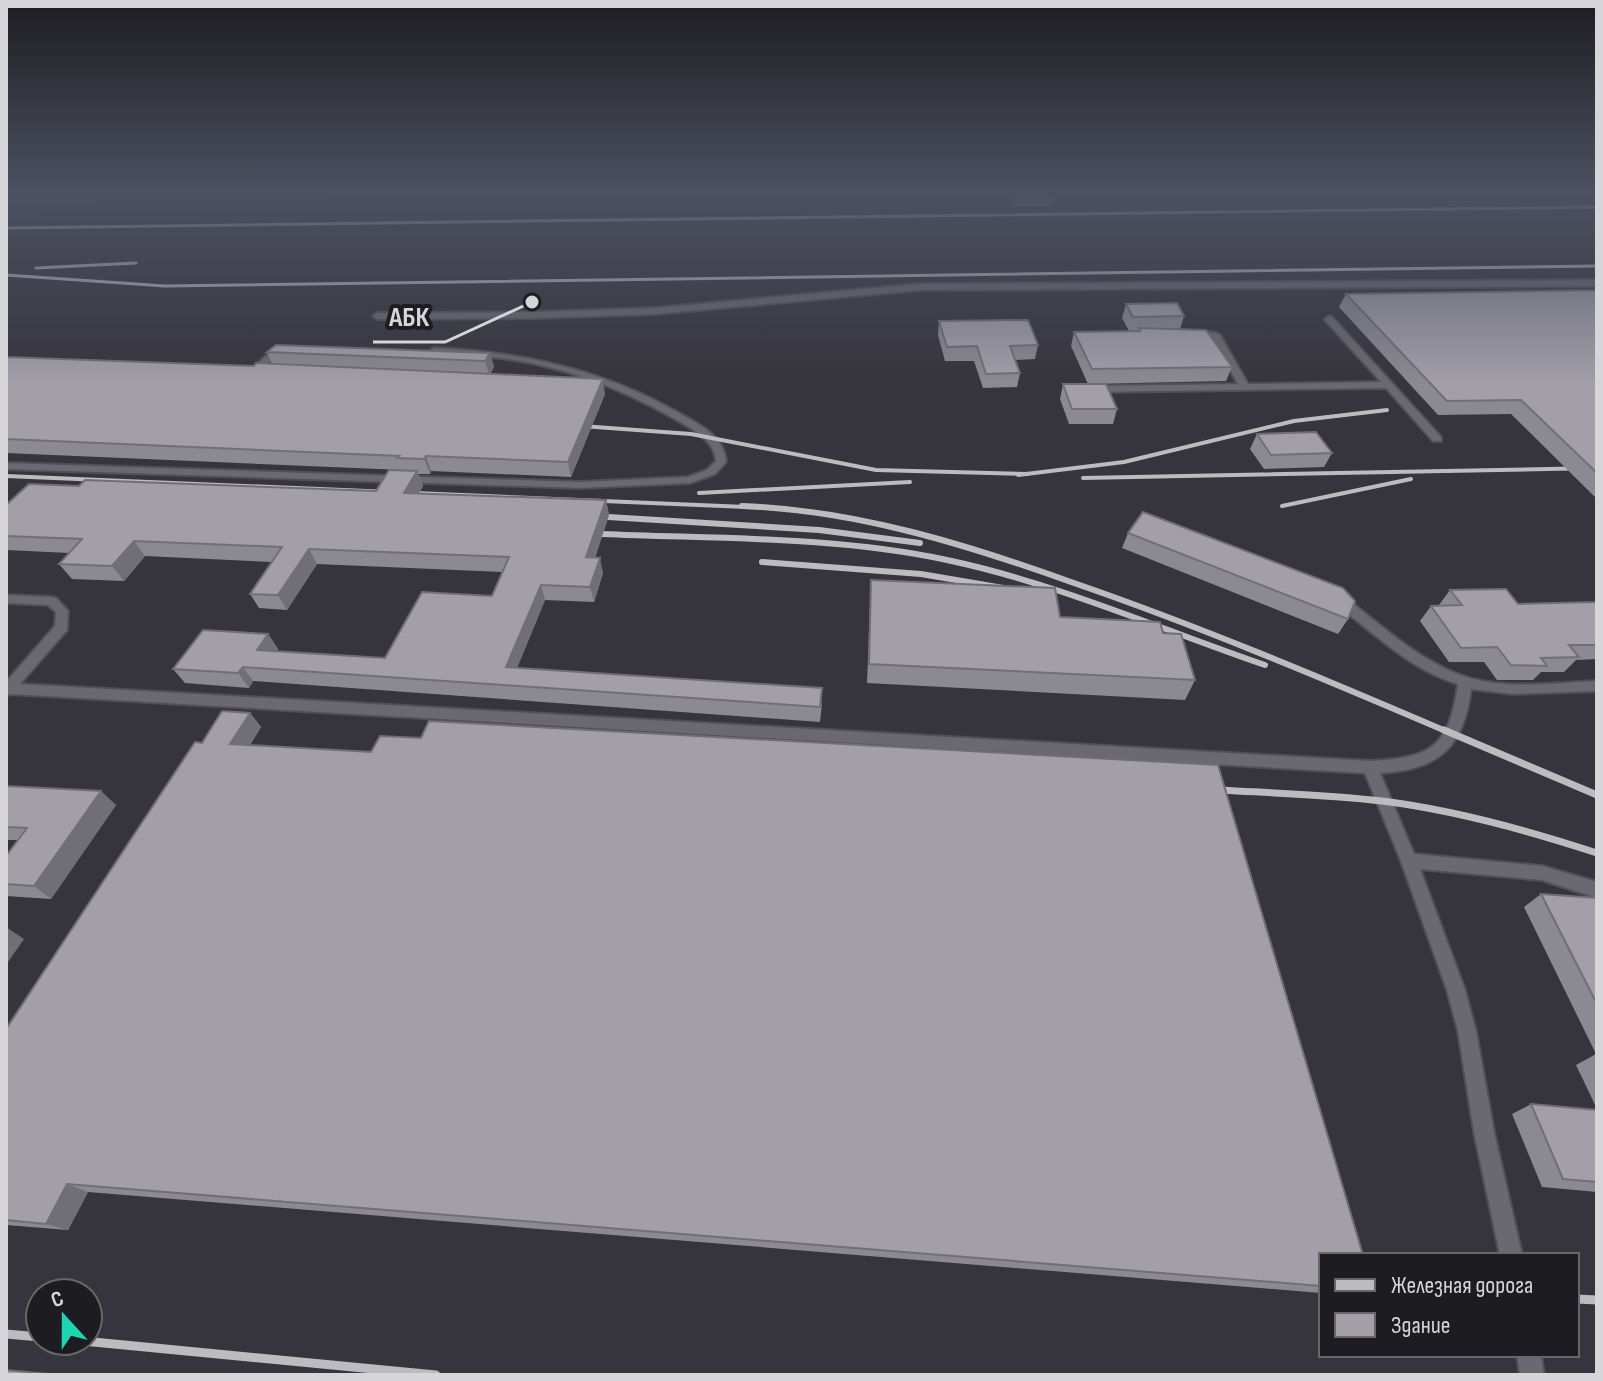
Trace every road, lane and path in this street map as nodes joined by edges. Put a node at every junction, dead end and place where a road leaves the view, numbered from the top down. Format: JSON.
{"nodes":[{"id":1,"x":1597,"y":283,"type":"edge"},
{"id":2,"x":377,"y":316,"type":"dead end"},
{"id":3,"x":1329,"y":319,"type":"dead end"},
{"id":4,"x":1185,"y":336,"type":"edge"},
{"id":5,"x":303,"y":350,"type":"edge"},
{"id":6,"x":426,"y":351,"type":"edge"},
{"id":7,"x":237,"y":371,"type":"edge"},
{"id":8,"x":253,"y":372,"type":"junction"},
{"id":9,"x":268,"y":372,"type":"edge"},
{"id":10,"x":577,"y":385,"type":"edge"},
{"id":11,"x":1387,"y":385,"type":"junction"},
{"id":12,"x":1244,"y":386,"type":"junction"},
{"id":13,"x":623,"y":387,"type":"junction"},
{"id":14,"x":1081,"y":389,"type":"edge"},
{"id":15,"x":1437,"y":439,"type":"dead end"},
{"id":16,"x":6,"y":466,"type":"edge"},
{"id":17,"x":6,"y":599,"type":"edge"},
{"id":18,"x":1342,"y":602,"type":"edge"},
{"id":19,"x":1465,"y":682,"type":"junction"},
{"id":20,"x":1597,"y":686,"type":"edge"},
{"id":21,"x":7,"y":690,"type":"edge"},
{"id":22,"x":1370,"y":767,"type":"junction"},
{"id":23,"x":1409,"y":861,"type":"junction"},
{"id":24,"x":1597,"y":890,"type":"edge"},
{"id":25,"x":1511,"y":1253,"type":"edge"}],
"edges":[{"from":1,"to":2,"type":"lane"},
{"from":3,"to":11,"type":"lane"},
{"from":4,"to":12,"type":"lane"},
{"from":5,"to":8,"type":"lane"},
{"from":6,"to":13,"type":"lane"},
{"from":7,"to":8,"type":"lane"},
{"from":8,"to":9,"type":"lane"},
{"from":10,"to":13,"type":"lane"},
{"from":11,"to":12,"type":"lane"},
{"from":11,"to":15,"type":"lane"},
{"from":12,"to":14,"type":"lane"},
{"from":13,"to":16,"type":"lane"},
{"from":17,"to":21,"type":"lane"},
{"from":18,"to":19,"type":"lane"},
{"from":19,"to":20,"type":"lane"},
{"from":19,"to":22,"type":"lane"},
{"from":21,"to":22,"type":"lane"},
{"from":22,"to":23,"type":"lane"},
{"from":23,"to":24,"type":"lane"},
{"from":23,"to":25,"type":"lane"}]}
